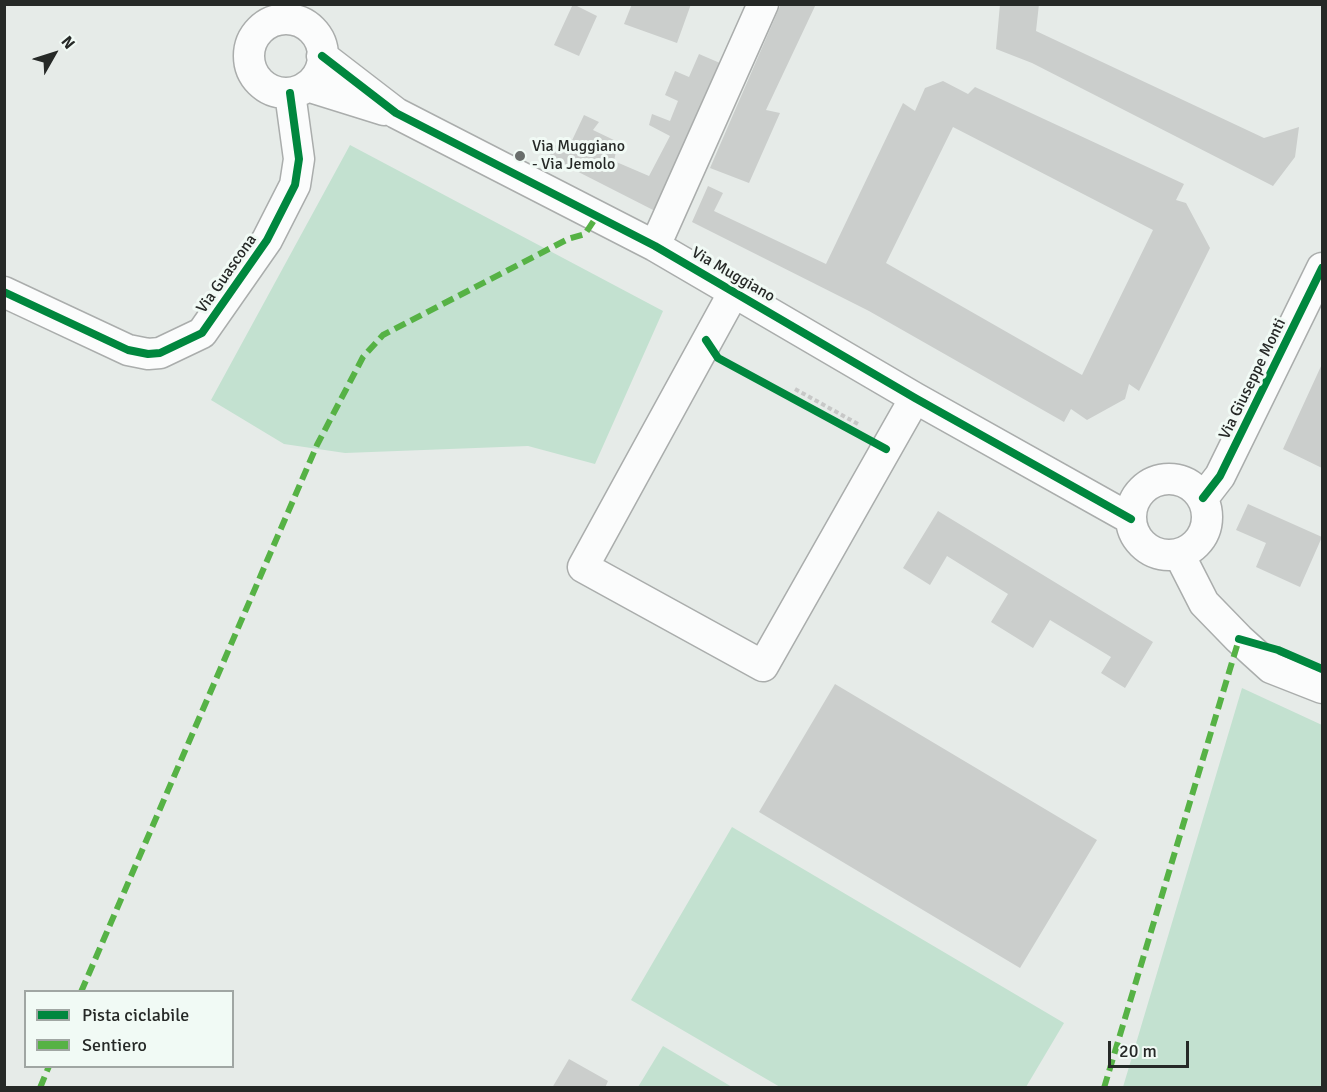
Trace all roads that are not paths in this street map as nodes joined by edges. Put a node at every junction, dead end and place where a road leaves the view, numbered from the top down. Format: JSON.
{"nodes":[{"id":1,"x":763,"y":4,"type":"edge"},
{"id":2,"x":300,"y":14,"type":"edge"},
{"id":3,"x":322,"y":56,"type":"junction"},
{"id":4,"x":298,"y":89,"type":"junction"},
{"id":5,"x":396,"y":113,"type":"junction"},
{"id":6,"x":656,"y":246,"type":"junction"},
{"id":7,"x":1323,"y":268,"type":"edge"},
{"id":8,"x":735,"y":290,"type":"junction"},
{"id":9,"x":4,"y":292,"type":"edge"},
{"id":10,"x":915,"y":398,"type":"junction"},
{"id":11,"x":1203,"y":498,"type":"junction"},
{"id":12,"x":1131,"y":519,"type":"junction"},
{"id":13,"x":1179,"y":554,"type":"junction"},
{"id":14,"x":1239,"y":639,"type":"junction"},
{"id":15,"x":1323,"y":669,"type":"edge"},
{"id":16,"x":1323,"y":688,"type":"edge"}],
"edges":[{"from":1,"to":6,"type":"street"},
{"from":2,"to":3,"type":"street"},
{"from":2,"to":4,"type":"street"},
{"from":3,"to":4,"type":"street"},
{"from":3,"to":5,"type":"street","name":"Via Muggiano"},
{"from":4,"to":5,"type":"street","name":"Via Muggiano"},
{"from":4,"to":9,"type":"street","name":"Via Guascona"},
{"from":5,"to":6,"type":"street","name":"Via Muggiano"},
{"from":6,"to":8,"type":"street","name":"Via Muggiano"},
{"from":7,"to":11,"type":"street","name":"Via Giuseppe Monti"},
{"from":8,"to":10,"type":"street","name":"Via Muggiano"},
{"from":8,"to":10,"type":"street"},
{"from":10,"to":12,"type":"street","name":"Via Muggiano"},
{"from":11,"to":12,"type":"street"},
{"from":11,"to":13,"type":"street"},
{"from":12,"to":13,"type":"street"},
{"from":13,"to":14,"type":"street"},
{"from":14,"to":15,"type":"street"},
{"from":14,"to":16,"type":"street"}]}
